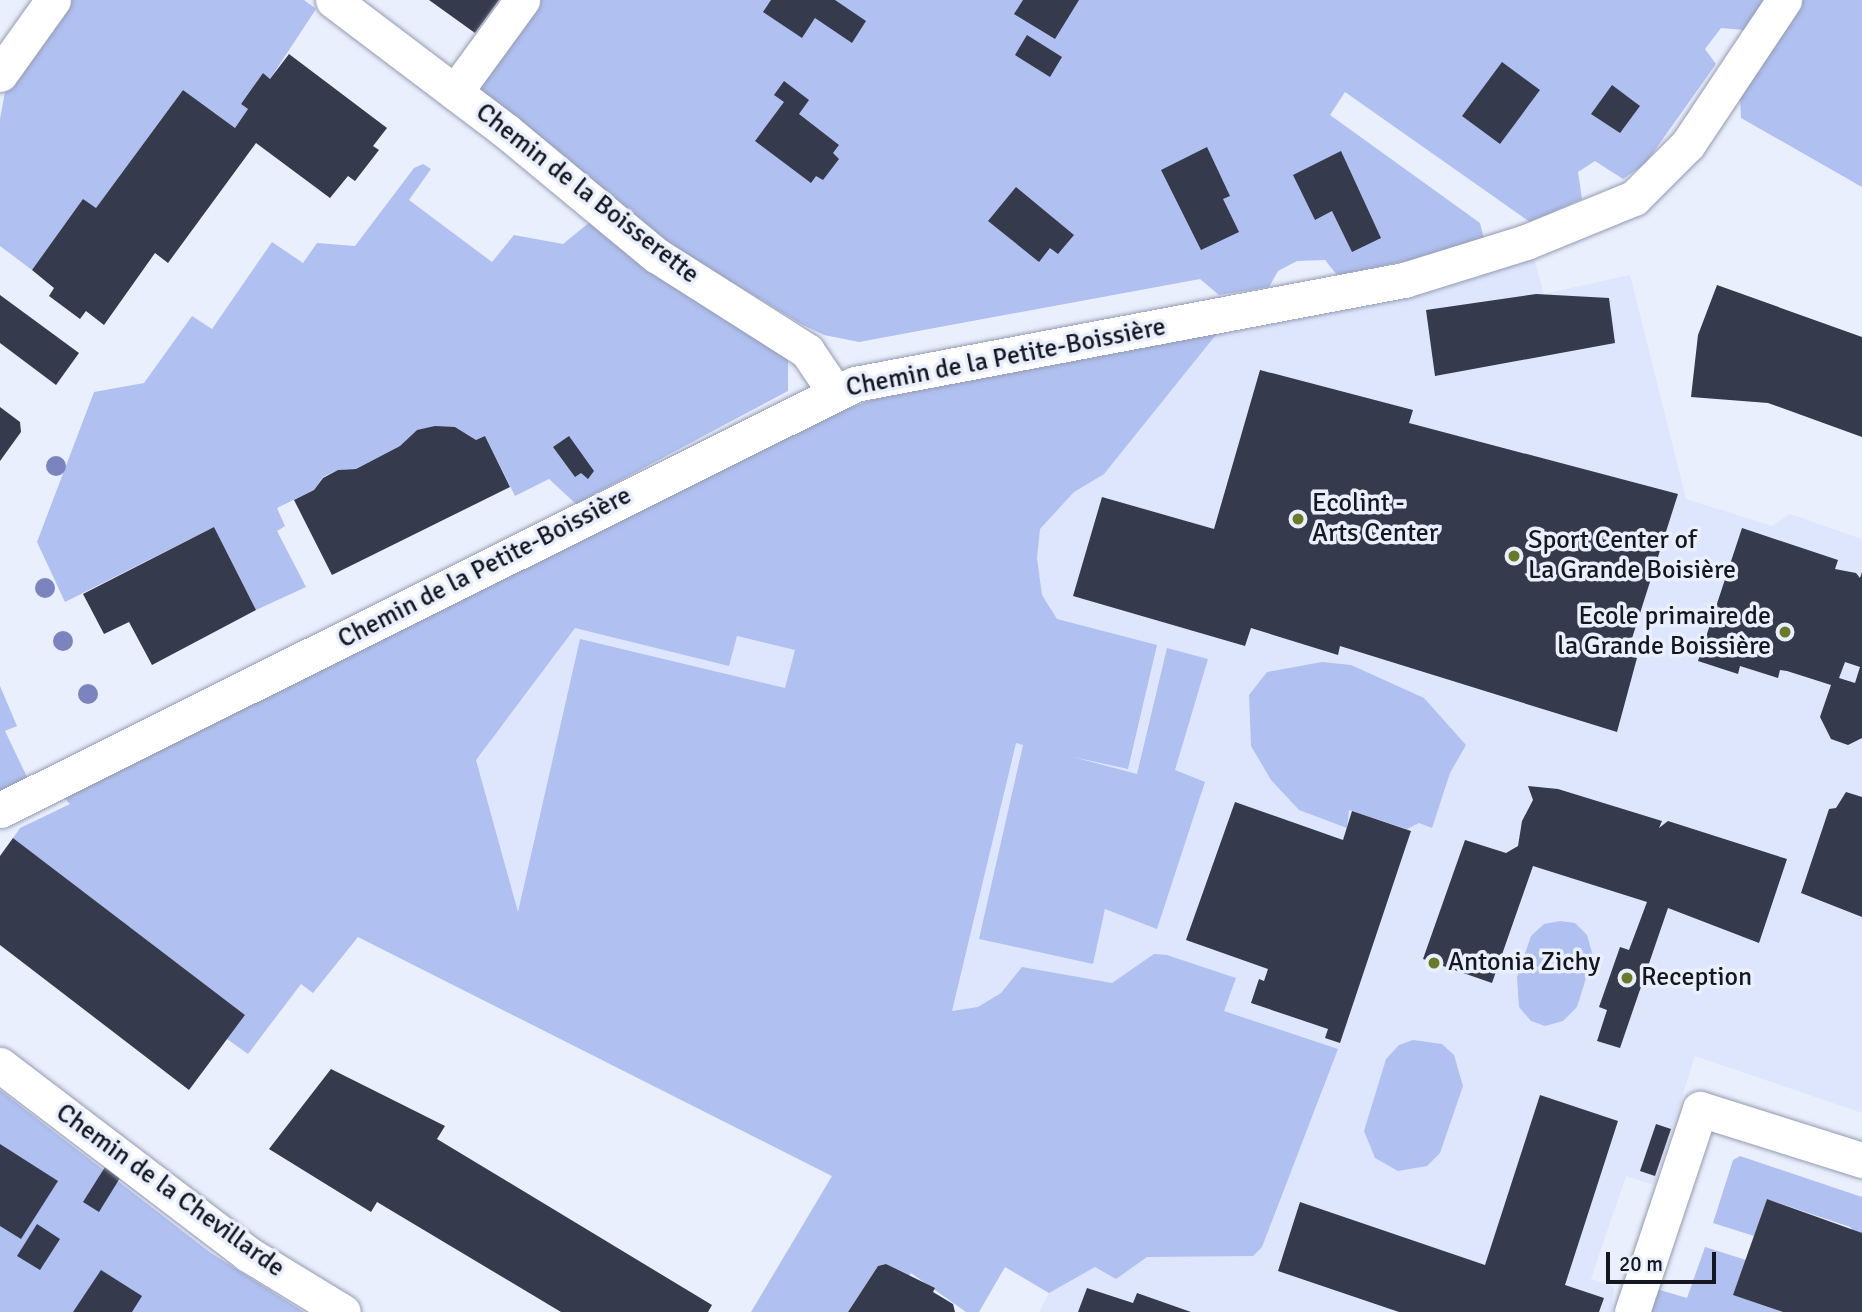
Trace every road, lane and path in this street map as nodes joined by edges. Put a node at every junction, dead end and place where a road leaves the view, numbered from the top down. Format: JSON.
{"nodes":[{"id":1,"x":53,"y":0,"type":"edge"},
{"id":2,"x":333,"y":0,"type":"edge"},
{"id":3,"x":522,"y":0,"type":"edge"},
{"id":4,"x":1784,"y":0,"type":"edge"},
{"id":5,"x":0,"y":74,"type":"edge"},
{"id":6,"x":455,"y":92,"type":"junction"},
{"id":7,"x":835,"y":392,"type":"junction"},
{"id":8,"x":0,"y":810,"type":"edge"},
{"id":9,"x":0,"y":1065,"type":"edge"},
{"id":10,"x":1862,"y":1160,"type":"edge"},
{"id":11,"x":343,"y":1312,"type":"edge"},
{"id":12,"x":1632,"y":1312,"type":"edge"}],
"edges":[{"from":1,"to":5,"type":"street"},
{"from":2,"to":6,"type":"street","name":"Chemin de la Boisserette"},
{"from":3,"to":6,"type":"street"},
{"from":4,"to":7,"type":"street","name":"Chemin de la Petite-Boissière"},
{"from":6,"to":7,"type":"street","name":"Chemin de la Boisserette"},
{"from":7,"to":8,"type":"street","name":"Chemin de la Petite-Boissière"},
{"from":9,"to":11,"type":"street","name":"Chemin de la Chevillarde"},
{"from":10,"to":12,"type":"street"}]}
